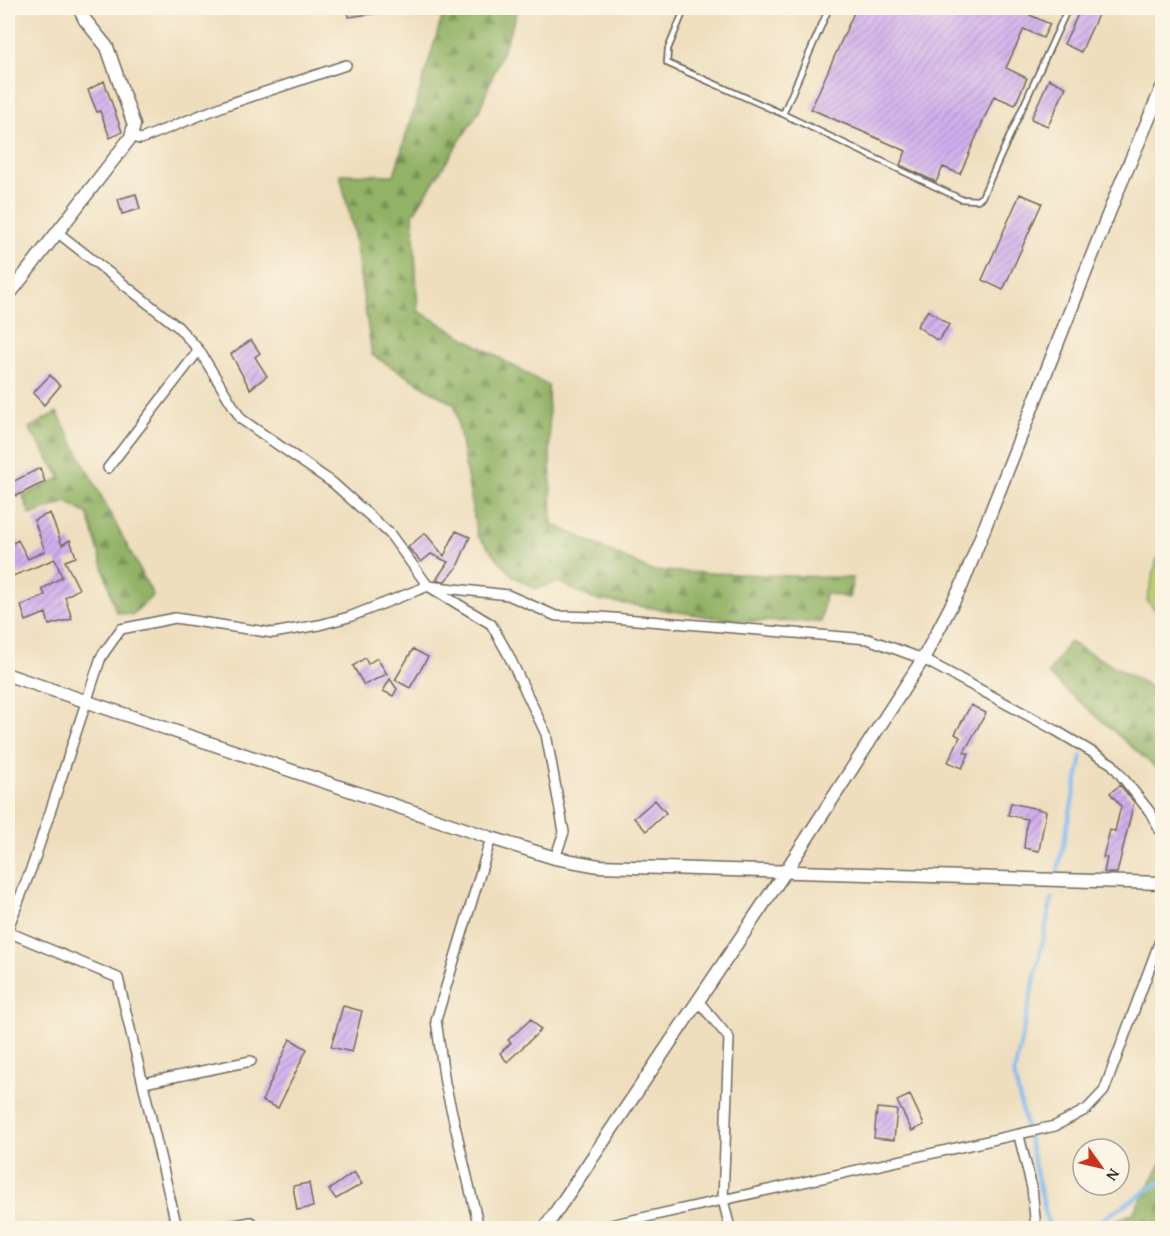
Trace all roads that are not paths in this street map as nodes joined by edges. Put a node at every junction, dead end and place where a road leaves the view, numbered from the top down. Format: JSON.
{"nodes":[{"id":1,"x":79,"y":8,"type":"edge"},
{"id":2,"x":685,"y":8,"type":"edge"},
{"id":3,"x":829,"y":8,"type":"edge"},
{"id":4,"x":1068,"y":8,"type":"edge"},
{"id":5,"x":346,"y":65,"type":"dead end"},
{"id":6,"x":1162,"y":88,"type":"edge"},
{"id":7,"x":783,"y":114,"type":"junction"},
{"id":8,"x":132,"y":137,"type":"junction"},
{"id":9,"x":57,"y":232,"type":"junction"},
{"id":10,"x":8,"y":295,"type":"edge"},
{"id":11,"x":199,"y":350,"type":"junction"},
{"id":12,"x":108,"y":468,"type":"dead end"},
{"id":13,"x":428,"y":586,"type":"junction"},
{"id":14,"x":923,"y":659,"type":"junction"},
{"id":15,"x":8,"y":675,"type":"edge"},
{"id":16,"x":88,"y":703,"type":"junction"},
{"id":17,"x":1162,"y":834,"type":"edge"},
{"id":18,"x":491,"y":838,"type":"junction"},
{"id":19,"x":555,"y":858,"type":"junction"},
{"id":20,"x":785,"y":872,"type":"junction"},
{"id":21,"x":1162,"y":883,"type":"edge"},
{"id":22,"x":8,"y":930,"type":"edge"},
{"id":23,"x":1162,"y":935,"type":"edge"},
{"id":24,"x":699,"y":1002,"type":"junction"},
{"id":25,"x":251,"y":1061,"type":"dead end"},
{"id":26,"x":144,"y":1083,"type":"junction"},
{"id":27,"x":1019,"y":1136,"type":"junction"},
{"id":28,"x":723,"y":1200,"type":"junction"},
{"id":29,"x":251,"y":1222,"type":"dead end"},
{"id":30,"x":177,"y":1228,"type":"edge"},
{"id":31,"x":219,"y":1228,"type":"edge"},
{"id":32,"x":479,"y":1228,"type":"edge"},
{"id":33,"x":545,"y":1228,"type":"edge"},
{"id":34,"x":597,"y":1228,"type":"edge"},
{"id":35,"x":730,"y":1228,"type":"edge"},
{"id":36,"x":1036,"y":1228,"type":"edge"}],
"edges":[{"from":1,"to":8,"type":"street"},
{"from":2,"to":7,"type":"lane"},
{"from":3,"to":7,"type":"lane"},
{"from":4,"to":7,"type":"lane"},
{"from":5,"to":8,"type":"street"},
{"from":6,"to":14,"type":"street"},
{"from":8,"to":9,"type":"street"},
{"from":9,"to":10,"type":"street"},
{"from":9,"to":11,"type":"street"},
{"from":11,"to":12,"type":"street"},
{"from":11,"to":13,"type":"street"},
{"from":13,"to":14,"type":"street"},
{"from":13,"to":16,"type":"street"},
{"from":13,"to":19,"type":"street"},
{"from":14,"to":17,"type":"street"},
{"from":14,"to":20,"type":"street"},
{"from":15,"to":16,"type":"street"},
{"from":16,"to":18,"type":"street"},
{"from":16,"to":22,"type":"street"},
{"from":18,"to":19,"type":"street"},
{"from":18,"to":32,"type":"street"},
{"from":19,"to":20,"type":"street"},
{"from":20,"to":21,"type":"street"},
{"from":20,"to":24,"type":"street"},
{"from":22,"to":26,"type":"street"},
{"from":23,"to":27,"type":"street"},
{"from":24,"to":28,"type":"street"},
{"from":24,"to":33,"type":"street"},
{"from":25,"to":26,"type":"street"},
{"from":26,"to":30,"type":"street"},
{"from":27,"to":28,"type":"street"},
{"from":27,"to":36,"type":"street"},
{"from":28,"to":34,"type":"street"},
{"from":28,"to":35,"type":"street"},
{"from":29,"to":31,"type":"street"}]}
